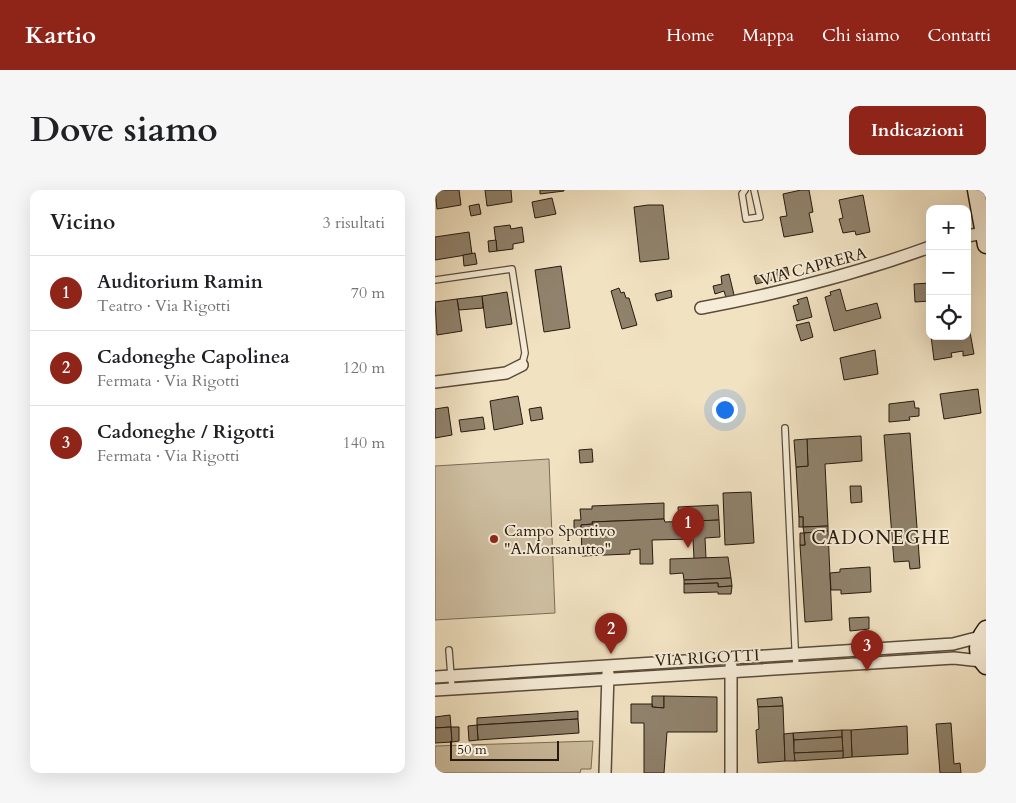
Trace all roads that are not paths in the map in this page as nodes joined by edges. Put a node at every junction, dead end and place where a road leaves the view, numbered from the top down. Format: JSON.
{"nodes":[{"id":1,"x":745,"y":190,"type":"edge"},
{"id":2,"x":754,"y":190,"type":"edge"},
{"id":3,"x":976,"y":190,"type":"edge"},
{"id":4,"x":971,"y":237,"type":"edge"},
{"id":5,"x":985,"y":239,"type":"edge"},
{"id":6,"x":926,"y":248,"type":"edge"},
{"id":7,"x":435,"y":280,"type":"edge"},
{"id":8,"x":701,"y":308,"type":"dead end"},
{"id":9,"x":522,"y":365,"type":"joint"},
{"id":10,"x":435,"y":382,"type":"edge"},
{"id":11,"x":785,"y":428,"type":"dead end"},
{"id":12,"x":983,"y":633,"type":"edge"},
{"id":13,"x":449,"y":650,"type":"dead end"},
{"id":14,"x":795,"y":654,"type":"junction"},
{"id":15,"x":731,"y":659,"type":"junction"},
{"id":16,"x":984,"y":664,"type":"edge"},
{"id":17,"x":607,"y":666,"type":"junction"},
{"id":18,"x":795,"y":668,"type":"junction"},
{"id":19,"x":732,"y":672,"type":"junction"},
{"id":20,"x":451,"y":676,"type":"junction"},
{"id":21,"x":435,"y":677,"type":"edge"},
{"id":22,"x":608,"y":680,"type":"junction"},
{"id":23,"x":452,"y":689,"type":"junction"},
{"id":24,"x":435,"y":690,"type":"edge"},
{"id":25,"x":605,"y":773,"type":"edge"},
{"id":26,"x":731,"y":773,"type":"edge"}],
"edges":[{"from":1,"to":2,"type":"lane"},
{"from":3,"to":5,"type":"main road"},
{"from":4,"to":5,"type":"street"},
{"from":6,"to":8,"type":"street","name":"VIA CAPRERA"},
{"from":7,"to":9,"type":"lane"},
{"from":9,"to":10,"type":"street"},
{"from":11,"to":14,"type":"lane"},
{"from":12,"to":14,"type":"street","name":"VIA RIGOTTI"},
{"from":12,"to":16,"type":"main road"},
{"from":13,"to":20,"type":"lane"},
{"from":14,"to":15,"type":"street","name":"VIA RIGOTTI"},
{"from":14,"to":18,"type":"lane"},
{"from":15,"to":17,"type":"street","name":"VIA RIGOTTI"},
{"from":15,"to":19,"type":"street"},
{"from":16,"to":18,"type":"street","name":"VIA RIGOTTI"},
{"from":17,"to":20,"type":"street","name":"VIA RIGOTTI"},
{"from":17,"to":22,"type":"street"},
{"from":18,"to":19,"type":"street","name":"VIA RIGOTTI"},
{"from":19,"to":22,"type":"street","name":"VIA RIGOTTI"},
{"from":19,"to":26,"type":"street"},
{"from":20,"to":21,"type":"street","name":"VIA RIGOTTI"},
{"from":20,"to":23,"type":"lane"},
{"from":22,"to":23,"type":"street","name":"VIA RIGOTTI"},
{"from":22,"to":25,"type":"street"},
{"from":23,"to":24,"type":"street","name":"VIA RIGOTTI"}]}
